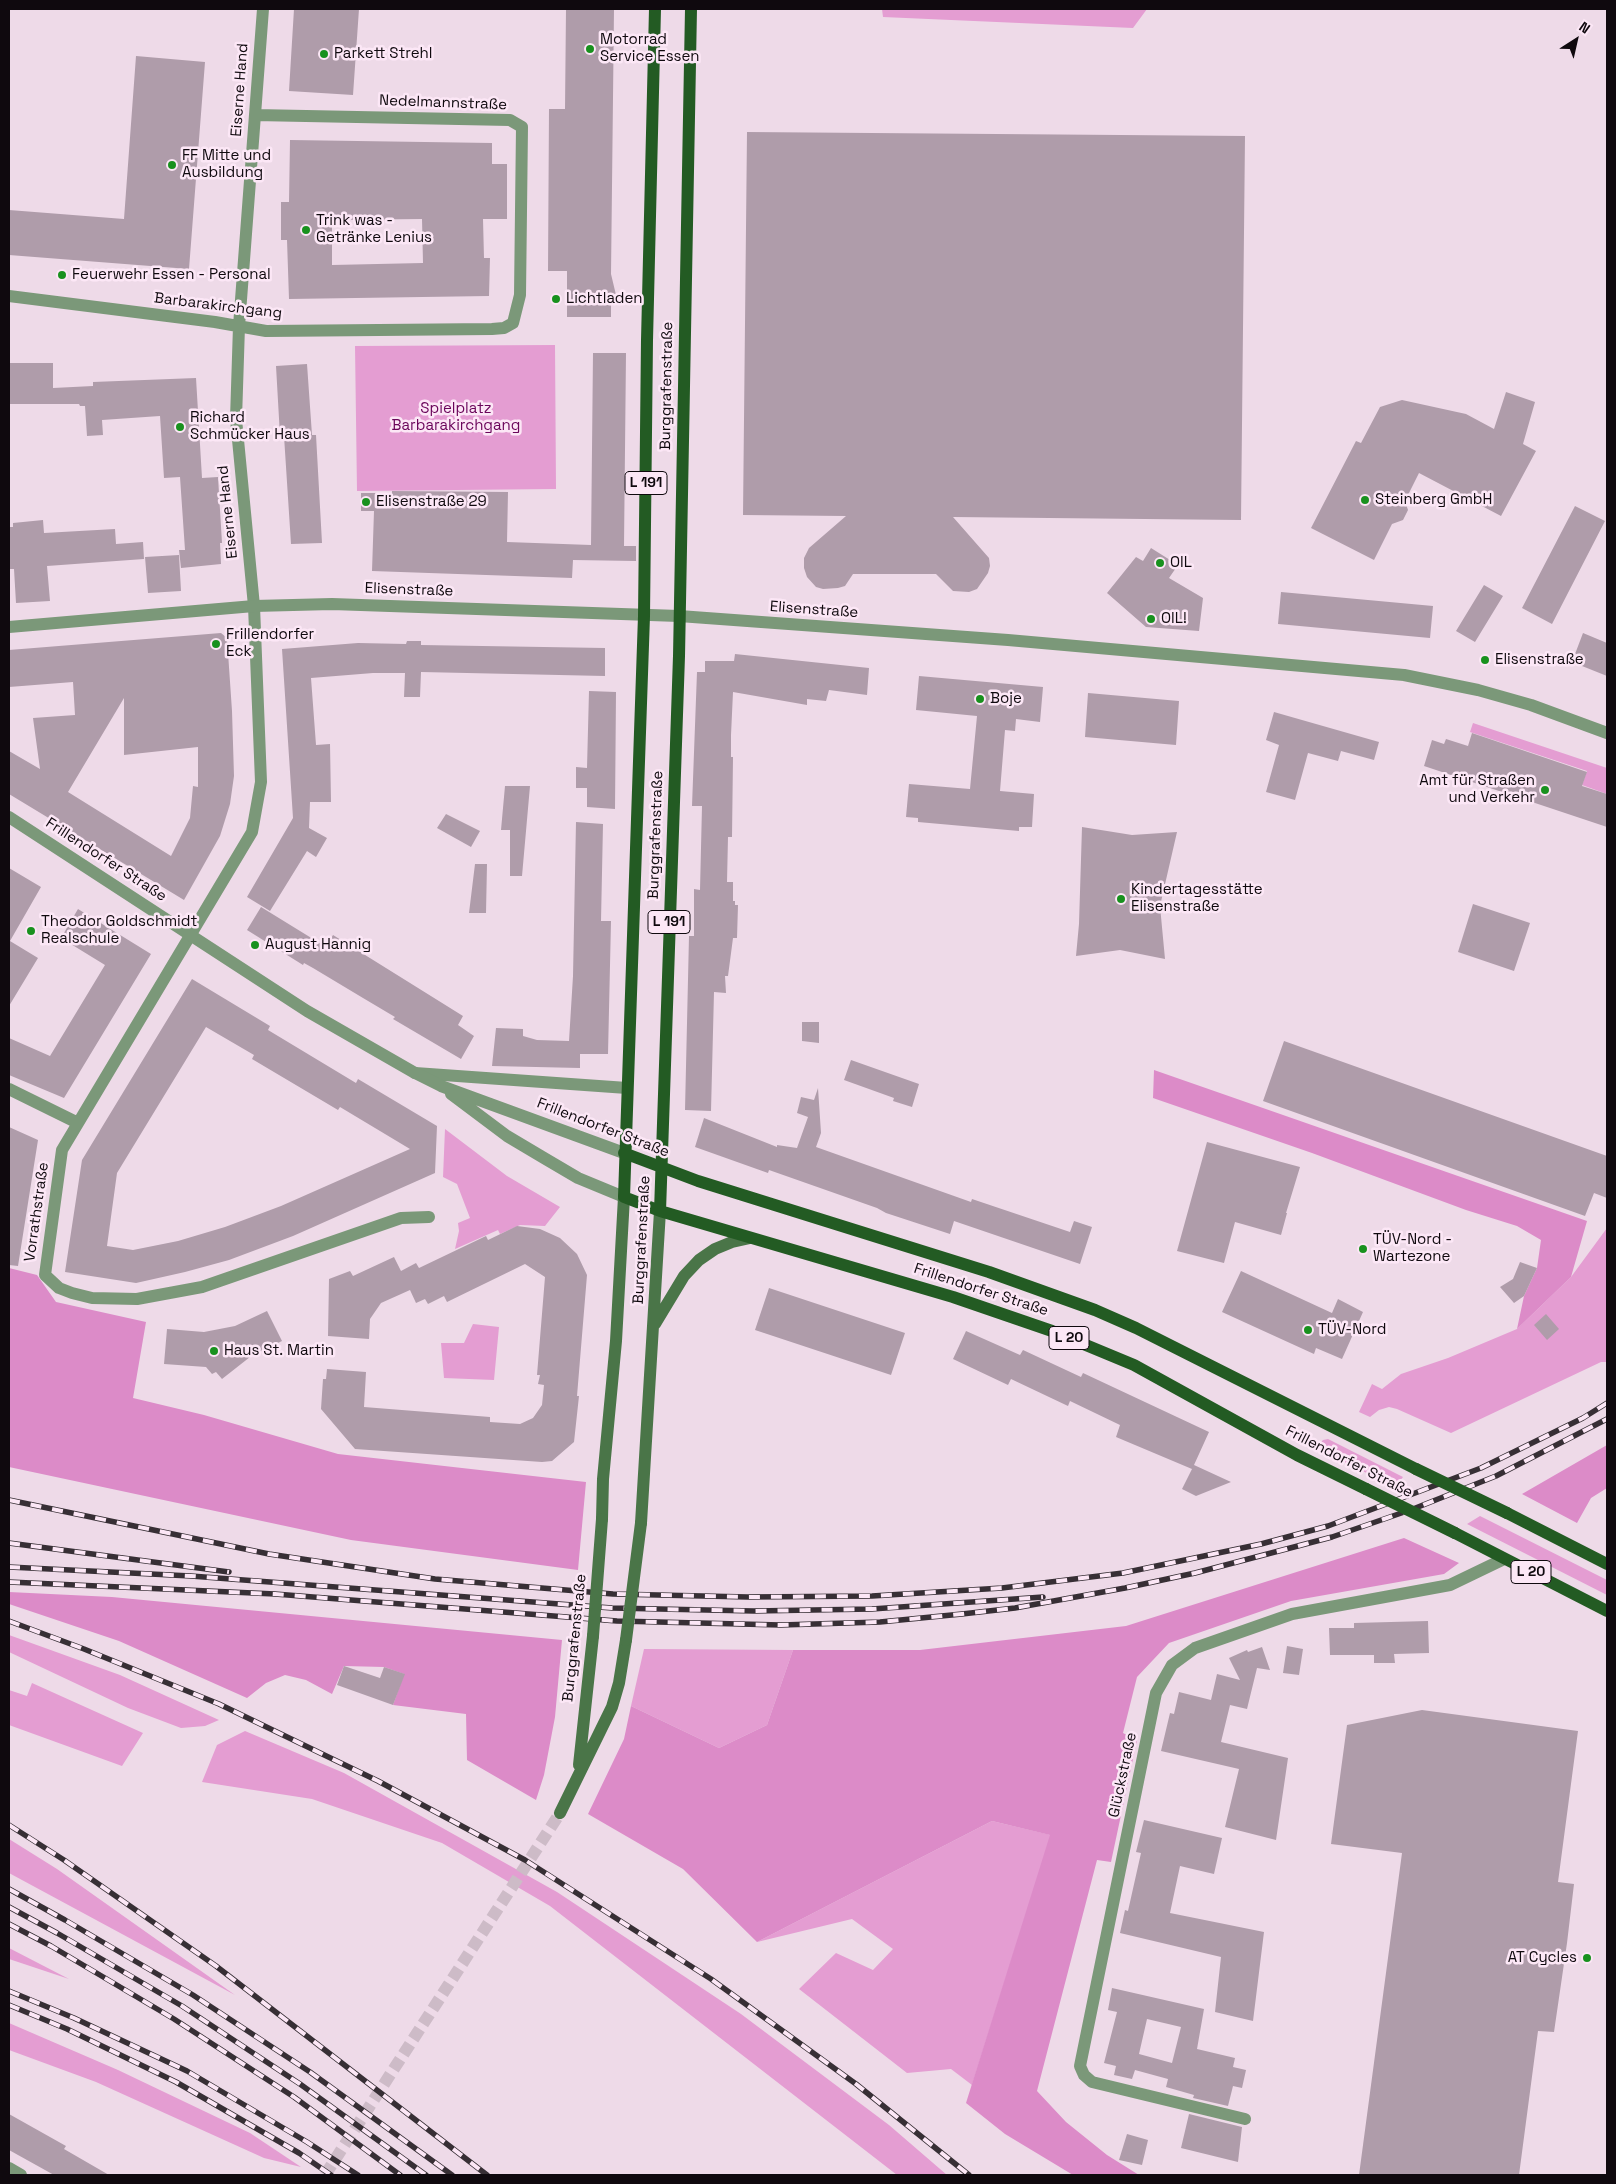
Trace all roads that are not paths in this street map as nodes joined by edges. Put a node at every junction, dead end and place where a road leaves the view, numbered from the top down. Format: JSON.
{"nodes":[{"id":1,"x":263,"y":9,"type":"edge"},
{"id":2,"x":655,"y":9,"type":"edge"},
{"id":3,"x":690,"y":9,"type":"edge"},
{"id":4,"x":255,"y":115,"type":"junction"},
{"id":5,"x":9,"y":296,"type":"edge"},
{"id":6,"x":513,"y":323,"type":"joint"},
{"id":7,"x":240,"y":326,"type":"junction"},
{"id":8,"x":254,"y":606,"type":"junction"},
{"id":9,"x":644,"y":616,"type":"junction"},
{"id":10,"x":679,"y":616,"type":"junction"},
{"id":11,"x":9,"y":627,"type":"edge"},
{"id":12,"x":1607,"y":733,"type":"edge"},
{"id":13,"x":9,"y":817,"type":"edge"},
{"id":14,"x":190,"y":934,"type":"junction"},
{"id":15,"x":415,"y":1073,"type":"junction"},
{"id":16,"x":441,"y":1086,"type":"junction"},
{"id":17,"x":627,"y":1088,"type":"junction"},
{"id":18,"x":9,"y":1089,"type":"edge"},
{"id":19,"x":78,"y":1123,"type":"junction"},
{"id":20,"x":624,"y":1153,"type":"junction"},
{"id":21,"x":662,"y":1168,"type":"junction"},
{"id":22,"x":624,"y":1197,"type":"junction"},
{"id":23,"x":660,"y":1211,"type":"junction"},
{"id":24,"x":429,"y":1217,"type":"dead end"},
{"id":25,"x":750,"y":1238,"type":"junction"},
{"id":26,"x":654,"y":1327,"type":"junction"},
{"id":27,"x":1504,"y":1559,"type":"junction"},
{"id":28,"x":1607,"y":1564,"type":"edge"},
{"id":29,"x":1607,"y":1611,"type":"edge"},
{"id":30,"x":578,"y":1772,"type":"junction"},
{"id":31,"x":560,"y":1813,"type":"tunnel mouth"},
{"id":32,"x":1245,"y":2119,"type":"dead end"},
{"id":33,"x":9,"y":2168,"type":"edge"},
{"id":34,"x":22,"y":2175,"type":"edge"}],
"edges":[{"from":1,"to":4,"type":"street","name":"Eiserne Hand"},
{"from":2,"to":9,"type":"main road","name":"Burggrafenstraße","number":"L 191"},
{"from":3,"to":10,"type":"main road","name":"Burggrafenstraße","number":"L 191"},
{"from":4,"to":6,"type":"street","name":"Nedelmannstraße"},
{"from":4,"to":7,"type":"street","name":"Eiserne Hand"},
{"from":5,"to":7,"type":"street","name":"Barbarakirchgang"},
{"from":6,"to":7,"type":"street","name":"Barbarakirchgang"},
{"from":7,"to":8,"type":"street","name":"Eiserne Hand"},
{"from":8,"to":9,"type":"street","name":"Elisenstraße"},
{"from":8,"to":11,"type":"street","name":"Elisenstraße"},
{"from":8,"to":14,"type":"street","name":"Eiserne Hand"},
{"from":9,"to":10,"type":"street","name":"Elisenstraße"},
{"from":9,"to":17,"type":"main road","name":"Burggrafenstraße","number":"L 191"},
{"from":10,"to":12,"type":"street","name":"Elisenstraße"},
{"from":10,"to":21,"type":"main road","name":"Burggrafenstraße","number":"L 191"},
{"from":13,"to":14,"type":"street","name":"Frillendorfer Straße"},
{"from":14,"to":15,"type":"street","name":"Frillendorfer Straße"},
{"from":14,"to":19,"type":"street","name":"Vorrathstraße"},
{"from":15,"to":16,"type":"street","name":"Frillendorfer Straße"},
{"from":15,"to":17,"type":"street","name":"Frillendorfer Straße"},
{"from":16,"to":20,"type":"street","name":"Frillendorfer Straße"},
{"from":16,"to":22,"type":"street","name":"Frillendorfer Straße"},
{"from":17,"to":20,"type":"main road","name":"Burggrafenstraße","number":"L 191"},
{"from":18,"to":19,"type":"street"},
{"from":19,"to":24,"type":"street","name":"Vorrathstraße"},
{"from":20,"to":21,"type":"main road","name":"Frillendorfer Straße","number":"L 20"},
{"from":20,"to":22,"type":"main road","name":"Burggrafenstraße"},
{"from":21,"to":23,"type":"main road","name":"Burggrafenstraße"},
{"from":21,"to":28,"type":"main road","name":"Frillendorfer Straße","number":"L 20","bridge":true},
{"from":22,"to":23,"type":"main road","name":"Frillendorfer Straße","number":"L 20"},
{"from":22,"to":30,"type":"main road","name":"Burggrafenstraße","bridge":true},
{"from":23,"to":25,"type":"main road","name":"Frillendorfer Straße","number":"L 20"},
{"from":23,"to":26,"type":"main road","name":"Burggrafenstraße"},
{"from":25,"to":26,"type":"main road"},
{"from":25,"to":27,"type":"main road","name":"Frillendorfer Straße","number":"L 20","bridge":true},
{"from":26,"to":30,"type":"main road","name":"Burggrafenstraße","bridge":true},
{"from":27,"to":29,"type":"main road","name":"Frillendorfer Straße","number":"L 20"},
{"from":27,"to":32,"type":"street","name":"Glückstraße"},
{"from":30,"to":31,"type":"main road","name":"Burggrafenstraße"},
{"from":33,"to":34,"type":"street"}]}
